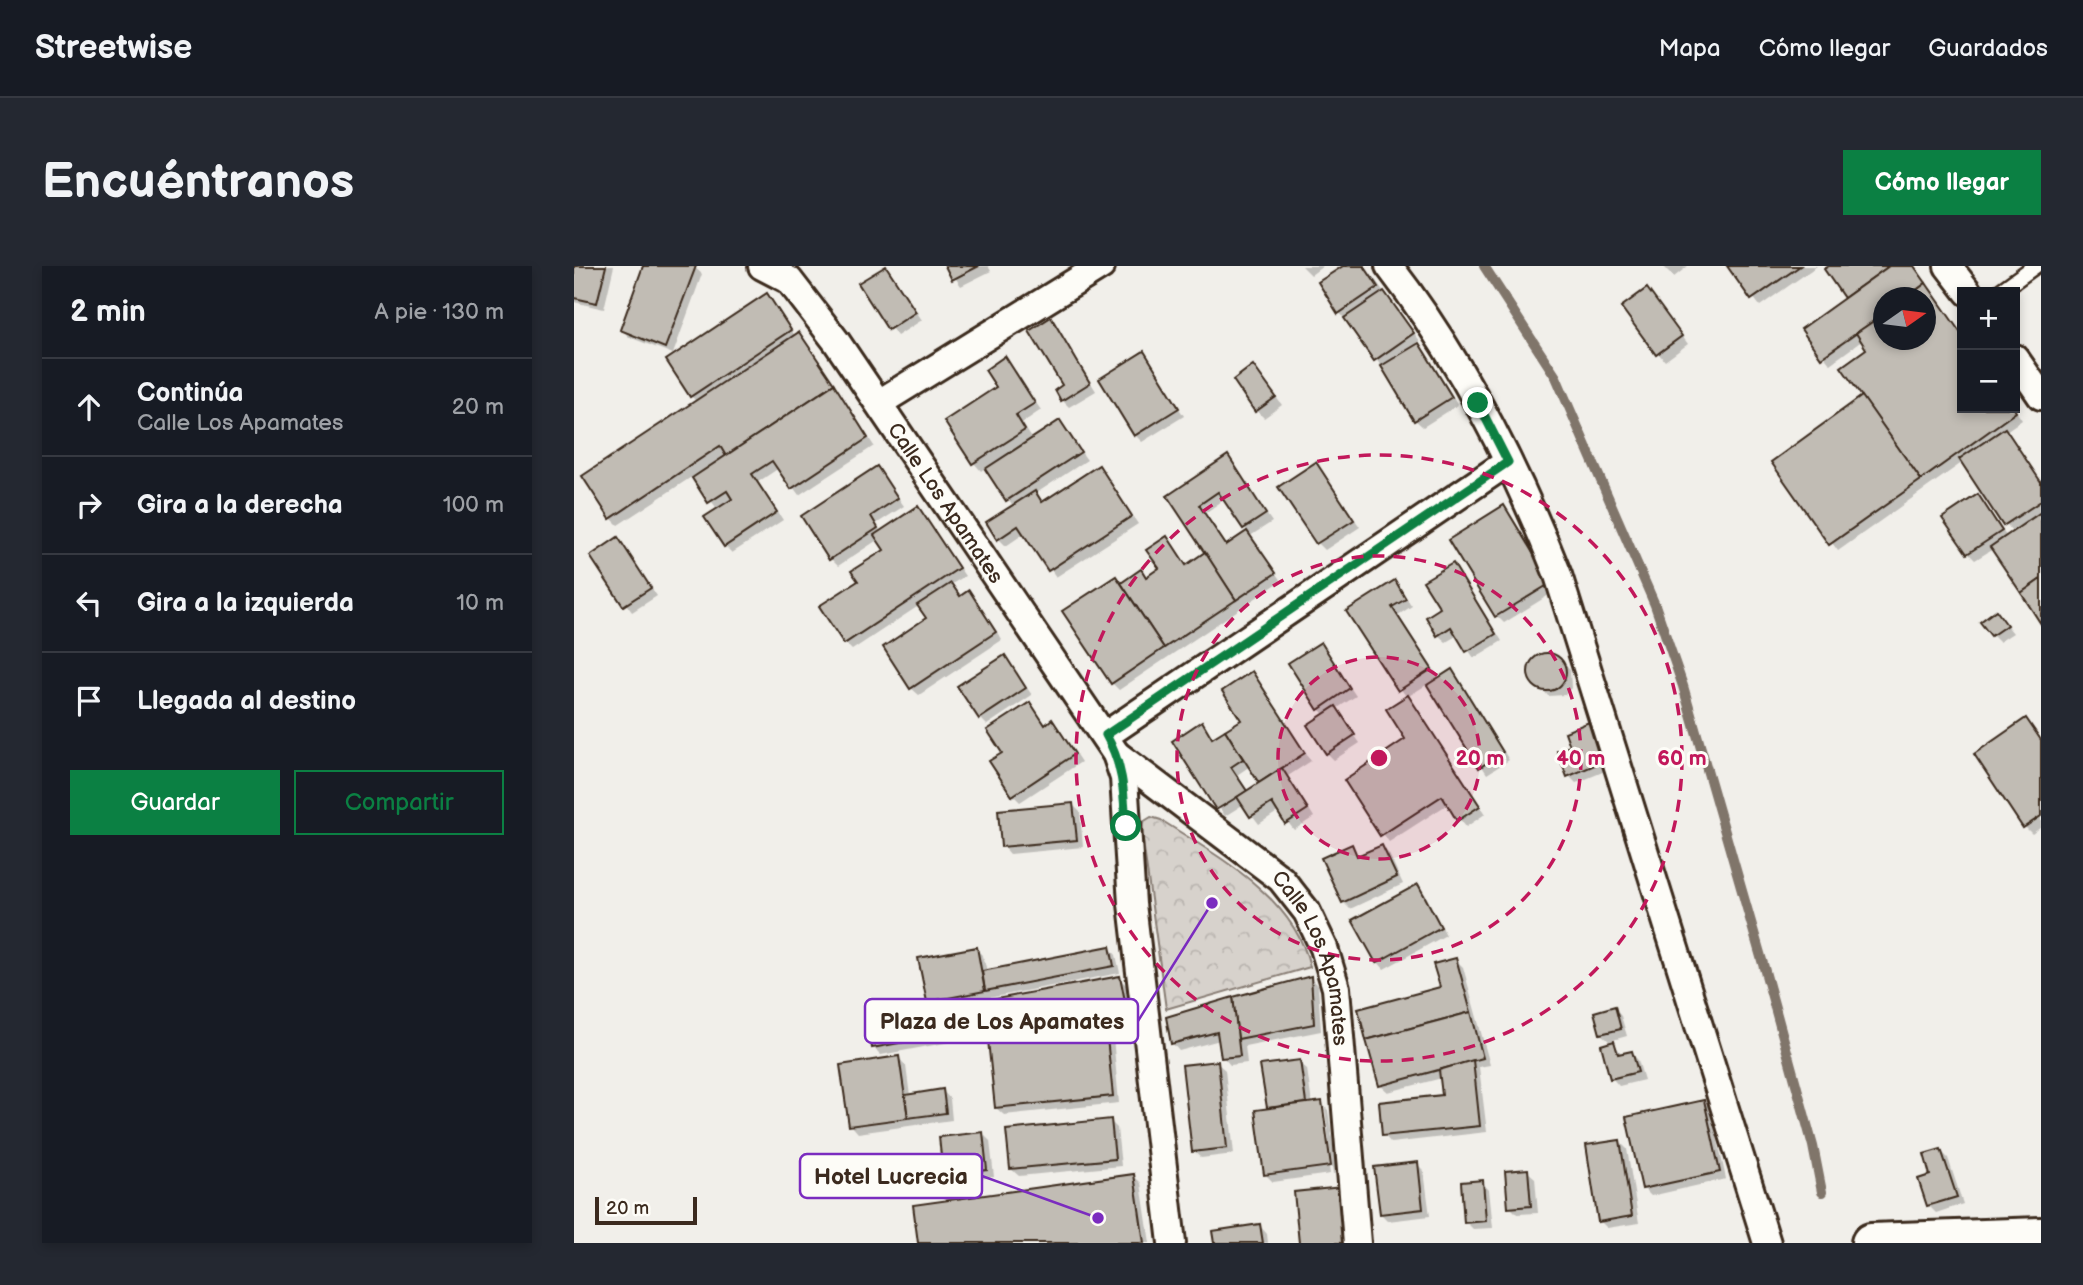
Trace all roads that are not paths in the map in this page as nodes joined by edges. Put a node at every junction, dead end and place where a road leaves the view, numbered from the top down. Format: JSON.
{"nodes":[{"id":1,"x":762,"y":266,"type":"edge"},
{"id":2,"x":1101,"y":266,"type":"edge"},
{"id":3,"x":1389,"y":266,"type":"edge"},
{"id":4,"x":1948,"y":266,"type":"edge"},
{"id":5,"x":2035,"y":266,"type":"edge"},
{"id":6,"x":1964,"y":287,"type":"edge"},
{"id":7,"x":2006,"y":287,"type":"edge"},
{"id":8,"x":2020,"y":365,"type":"edge"},
{"id":9,"x":2041,"y":396,"type":"edge"},
{"id":10,"x":879,"y":403,"type":"junction"},
{"id":11,"x":1508,"y":462,"type":"junction"},
{"id":12,"x":1111,"y":744,"type":"junction"},
{"id":13,"x":2041,"y":1237,"type":"edge"},
{"id":14,"x":1172,"y":1243,"type":"edge"},
{"id":15,"x":1357,"y":1243,"type":"edge"},
{"id":16,"x":1767,"y":1243,"type":"edge"},
{"id":17,"x":1871,"y":1243,"type":"edge"}],
"edges":[{"from":1,"to":10,"type":"street","name":"Calle Los Apamates"},
{"from":2,"to":10,"type":"street"},
{"from":3,"to":11,"type":"street"},
{"from":4,"to":6,"type":"street"},
{"from":5,"to":7,"type":"lane"},
{"from":8,"to":9,"type":"street"},
{"from":10,"to":12,"type":"street","name":"Calle Los Apamates"},
{"from":11,"to":12,"type":"street"},
{"from":11,"to":16,"type":"street"},
{"from":12,"to":14,"type":"street","name":"Calle Los Apamates"},
{"from":12,"to":15,"type":"street","name":"Calle Los Apamates"},
{"from":13,"to":17,"type":"highway"}]}
